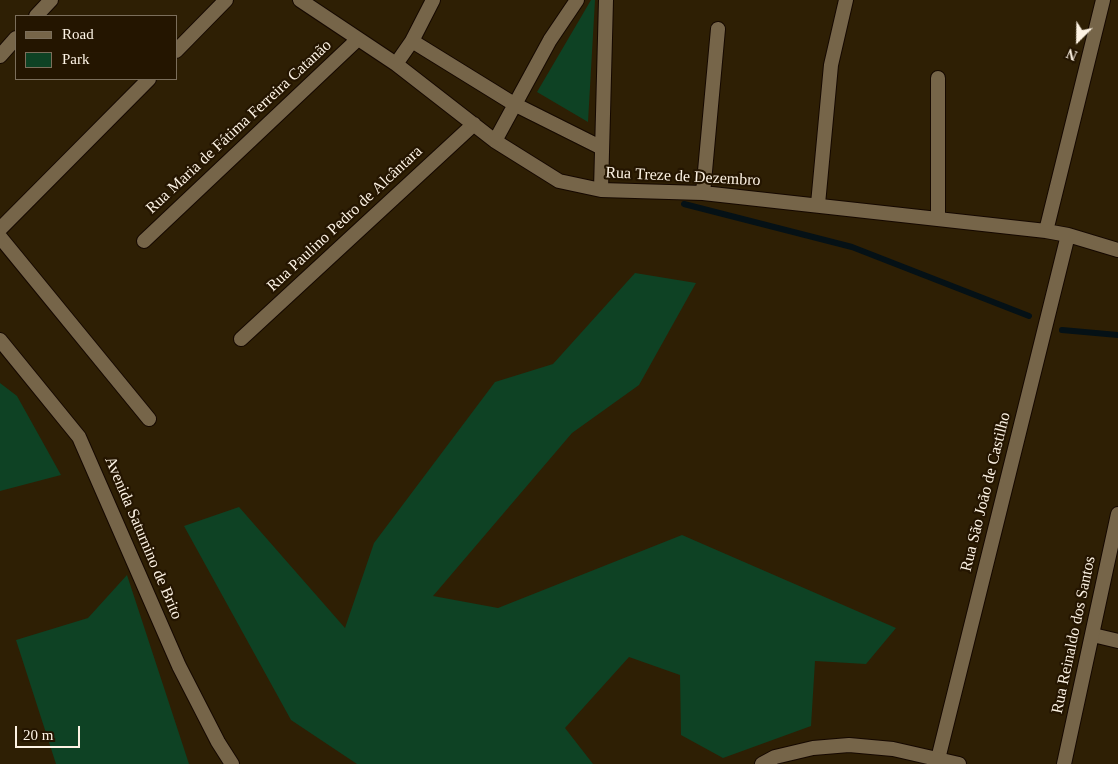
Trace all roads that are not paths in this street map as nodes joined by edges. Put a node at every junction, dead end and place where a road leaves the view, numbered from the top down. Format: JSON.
{"nodes":[{"id":1,"x":51,"y":0,"type":"edge"},
{"id":2,"x":226,"y":0,"type":"edge"},
{"id":3,"x":433,"y":0,"type":"edge"},
{"id":4,"x":577,"y":0,"type":"edge"},
{"id":5,"x":606,"y":0,"type":"edge"},
{"id":6,"x":846,"y":0,"type":"edge"},
{"id":7,"x":1103,"y":0,"type":"edge"},
{"id":8,"x":306,"y":2,"type":"edge"},
{"id":9,"x":37,"y":15,"type":"edge"},
{"id":10,"x":718,"y":29,"type":"dead end"},
{"id":11,"x":15,"y":39,"type":"edge"},
{"id":12,"x":358,"y":39,"type":"junction"},
{"id":13,"x":412,"y":41,"type":"junction"},
{"id":14,"x":178,"y":49,"type":"edge"},
{"id":15,"x":0,"y":56,"type":"edge"},
{"id":16,"x":396,"y":64,"type":"junction"},
{"id":17,"x":938,"y":78,"type":"dead end"},
{"id":18,"x":148,"y":80,"type":"edge"},
{"id":19,"x":514,"y":104,"type":"junction"},
{"id":20,"x":474,"y":124,"type":"junction"},
{"id":21,"x":495,"y":141,"type":"junction"},
{"id":22,"x":602,"y":148,"type":"junction"},
{"id":23,"x":601,"y":190,"type":"junction"},
{"id":24,"x":702,"y":193,"type":"junction"},
{"id":25,"x":818,"y":204,"type":"junction"},
{"id":26,"x":938,"y":219,"type":"junction"},
{"id":27,"x":0,"y":229,"type":"edge"},
{"id":28,"x":1046,"y":231,"type":"junction"},
{"id":29,"x":1068,"y":235,"type":"junction"},
{"id":30,"x":0,"y":237,"type":"edge"},
{"id":31,"x":144,"y":241,"type":"dead end"},
{"id":32,"x":1118,"y":250,"type":"edge"},
{"id":33,"x":240,"y":339,"type":"dead end"},
{"id":34,"x":0,"y":340,"type":"edge"},
{"id":35,"x":148,"y":419,"type":"dead end"},
{"id":36,"x":1118,"y":514,"type":"edge"},
{"id":37,"x":1093,"y":635,"type":"junction"},
{"id":38,"x":1118,"y":641,"type":"edge"},
{"id":39,"x":938,"y":758,"type":"junction"},
{"id":40,"x":232,"y":764,"type":"edge"},
{"id":41,"x":762,"y":764,"type":"edge"},
{"id":42,"x":959,"y":764,"type":"edge"},
{"id":43,"x":1064,"y":764,"type":"edge"}],
"edges":[{"from":1,"to":9,"type":"street"},
{"from":2,"to":14,"type":"street"},
{"from":3,"to":13,"type":"street"},
{"from":4,"to":19,"type":"street"},
{"from":5,"to":22,"type":"street"},
{"from":6,"to":25,"type":"street"},
{"from":7,"to":28,"type":"street"},
{"from":8,"to":12,"type":"street","name":"Rua Treze de Dezembro"},
{"from":10,"to":24,"type":"street"},
{"from":11,"to":15,"type":"street"},
{"from":12,"to":16,"type":"street","name":"Rua Treze de Dezembro"},
{"from":12,"to":31,"type":"street","name":"Rua Maria de Fátima Ferreira Catanão"},
{"from":13,"to":16,"type":"street"},
{"from":13,"to":19,"type":"street","name":"Rua Treze de Dezembro"},
{"from":16,"to":20,"type":"street","name":"Rua Treze de Dezembro"},
{"from":17,"to":26,"type":"street"},
{"from":18,"to":27,"type":"street"},
{"from":19,"to":21,"type":"street"},
{"from":19,"to":22,"type":"street","name":"Rua Treze de Dezembro"},
{"from":20,"to":21,"type":"street","name":"Rua Treze de Dezembro"},
{"from":20,"to":33,"type":"street","name":"Rua Paulino Pedro de Alcântara"},
{"from":21,"to":23,"type":"street","name":"Rua Treze de Dezembro"},
{"from":22,"to":23,"type":"street"},
{"from":23,"to":24,"type":"street","name":"Rua Treze de Dezembro"},
{"from":24,"to":25,"type":"street","name":"Rua Treze de Dezembro"},
{"from":25,"to":26,"type":"street","name":"Rua Treze de Dezembro"},
{"from":26,"to":28,"type":"street","name":"Rua Treze de Dezembro"},
{"from":28,"to":29,"type":"street","name":"Rua Treze de Dezembro"},
{"from":29,"to":32,"type":"street","name":"Rua Treze de Dezembro"},
{"from":29,"to":39,"type":"street","name":"Rua São João de Castilho"},
{"from":30,"to":35,"type":"street"},
{"from":34,"to":40,"type":"street","name":"Avenida Saturnino de Brito"},
{"from":36,"to":37,"type":"street","name":"Rua Reinaldo dos Santos"},
{"from":37,"to":38,"type":"street"},
{"from":37,"to":43,"type":"street","name":"Rua Reinaldo dos Santos"},
{"from":39,"to":41,"type":"street"},
{"from":39,"to":42,"type":"street"}]}
